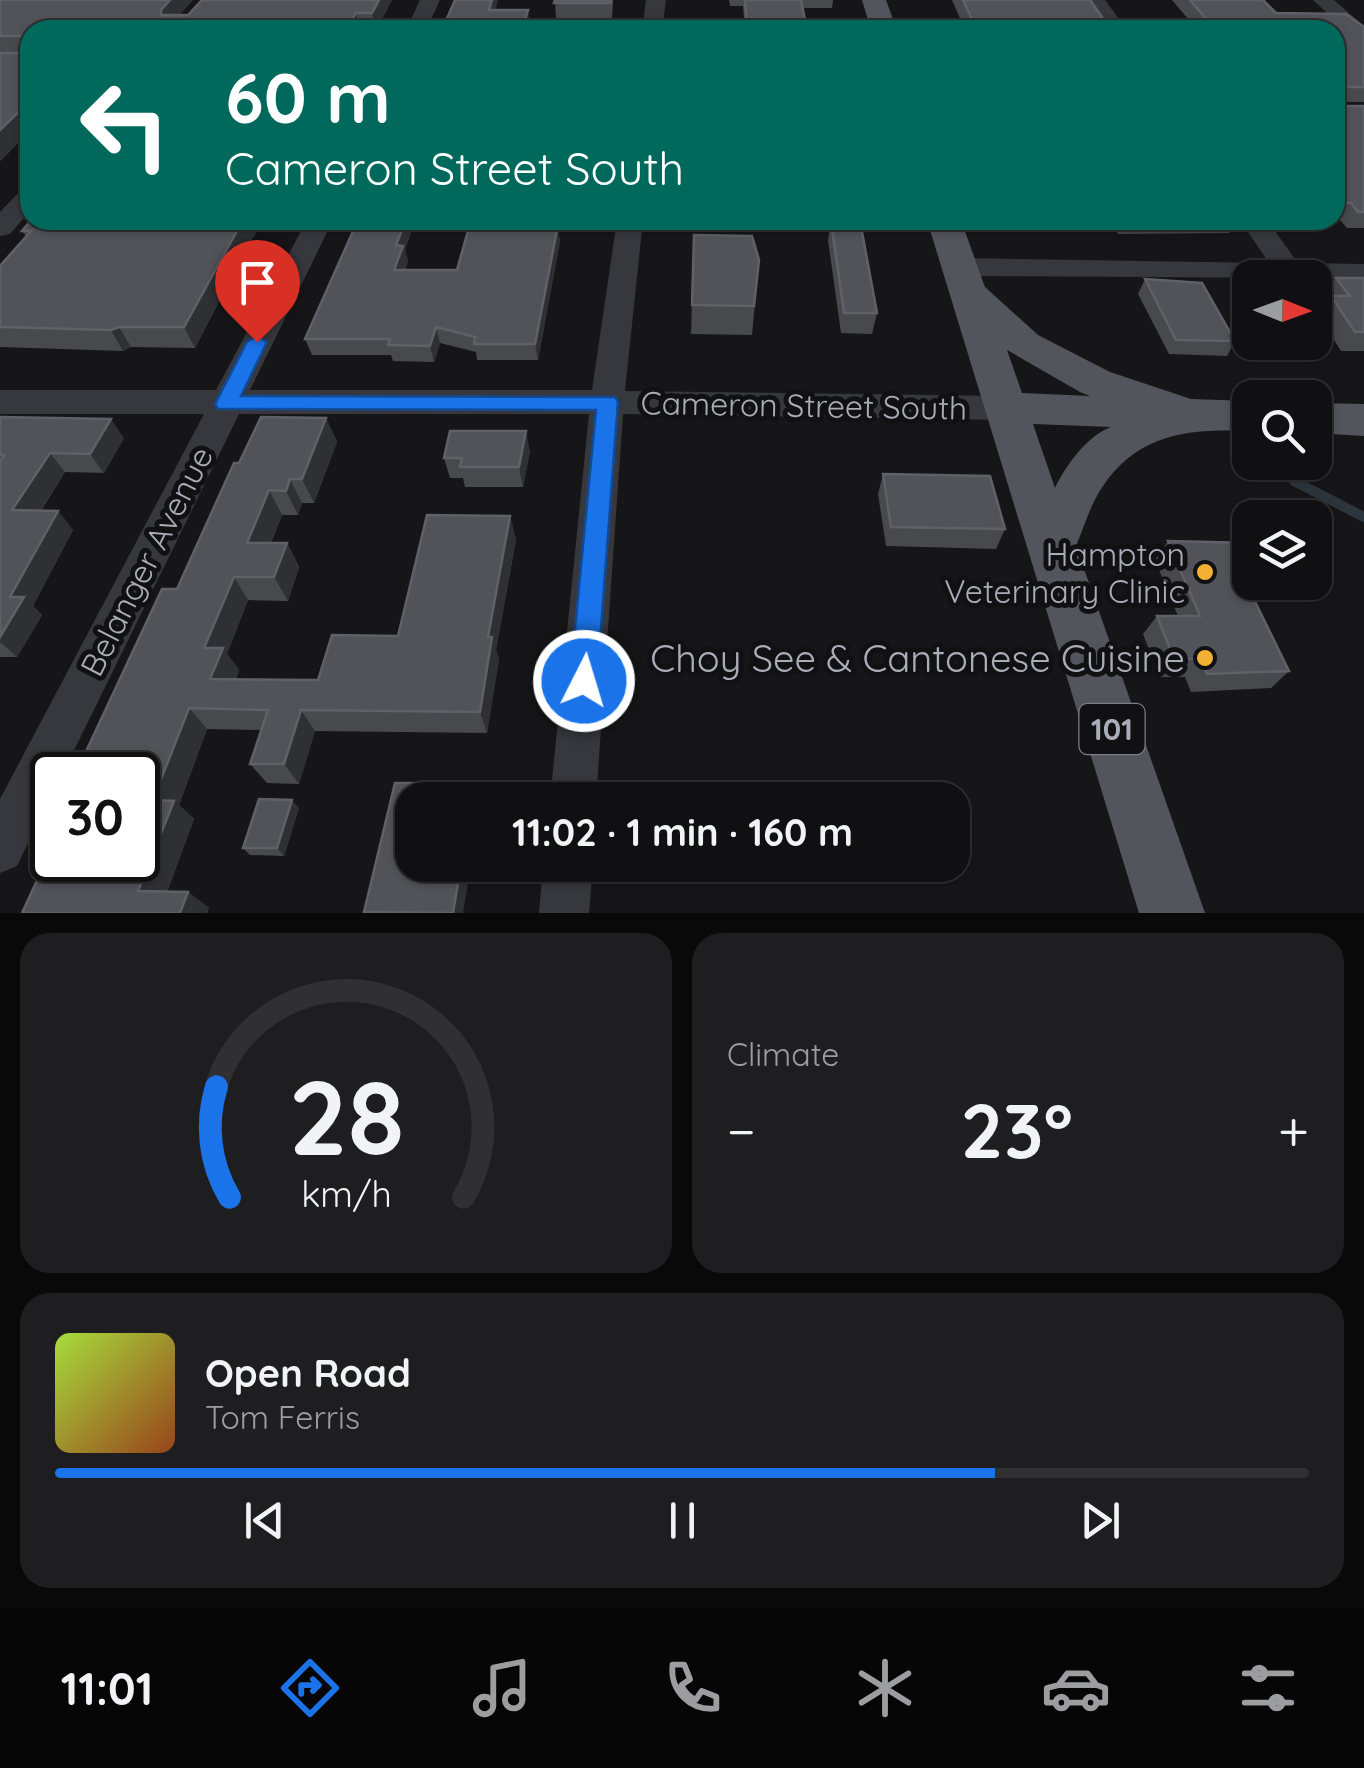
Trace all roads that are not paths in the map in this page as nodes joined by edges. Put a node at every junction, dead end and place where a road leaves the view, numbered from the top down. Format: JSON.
{"nodes":[{"id":1,"x":1323,"y":0,"type":"edge"},
{"id":2,"x":1364,"y":37,"type":"edge"},
{"id":3,"x":20,"y":206,"type":"edge"},
{"id":4,"x":0,"y":228,"type":"edge"},
{"id":5,"x":315,"y":230,"type":"edge"},
{"id":6,"x":629,"y":230,"type":"edge"},
{"id":7,"x":948,"y":230,"type":"edge"},
{"id":8,"x":1260,"y":230,"type":"edge"},
{"id":9,"x":1281,"y":260,"type":"edge"},
{"id":10,"x":1232,"y":273,"type":"edge"},
{"id":11,"x":1332,"y":273,"type":"edge"},
{"id":12,"x":1364,"y":273,"type":"edge"},
{"id":13,"x":965,"y":278,"type":"junction"},
{"id":14,"x":0,"y":402,"type":"edge"},
{"id":15,"x":607,"y":402,"type":"junction"},
{"id":16,"x":226,"y":404,"type":"junction"},
{"id":17,"x":1007,"y":408,"type":"junction"},
{"id":18,"x":1188,"y":414,"type":"junction"},
{"id":19,"x":1232,"y":415,"type":"edge"},
{"id":20,"x":1332,"y":419,"type":"edge"},
{"id":21,"x":1364,"y":420,"type":"edge"},
{"id":22,"x":1052,"y":544,"type":"junction"},
{"id":23,"x":575,"y":782,"type":"edge"},
{"id":24,"x":0,"y":849,"type":"edge"},
{"id":25,"x":567,"y":882,"type":"edge"},
{"id":26,"x":564,"y":913,"type":"edge"},
{"id":27,"x":1172,"y":913,"type":"edge"}],
"edges":[{"from":1,"to":2,"type":"street"},
{"from":3,"to":4,"type":"street"},
{"from":5,"to":16,"type":"street","name":"Belanger Avenue"},
{"from":6,"to":15,"type":"street"},
{"from":7,"to":13,"type":"main road","number":"101"},
{"from":8,"to":9,"type":"street"},
{"from":10,"to":13,"type":"street"},
{"from":11,"to":12,"type":"street"},
{"from":13,"to":17,"type":"main road","number":"101"},
{"from":13,"to":18,"type":"main road"},
{"from":14,"to":16,"type":"street","name":"Cameron Street South"},
{"from":15,"to":16,"type":"street","name":"Cameron Street South"},
{"from":15,"to":17,"type":"street","name":"Cameron Street South"},
{"from":15,"to":23,"type":"street"},
{"from":16,"to":24,"type":"street","name":"Belanger Avenue"},
{"from":17,"to":18,"type":"main road"},
{"from":17,"to":22,"type":"main road","number":"101"},
{"from":18,"to":19,"type":"main road"},
{"from":18,"to":22,"type":"main road"},
{"from":20,"to":21,"type":"main road"},
{"from":22,"to":27,"type":"main road","number":"101"},
{"from":25,"to":26,"type":"street"}]}
